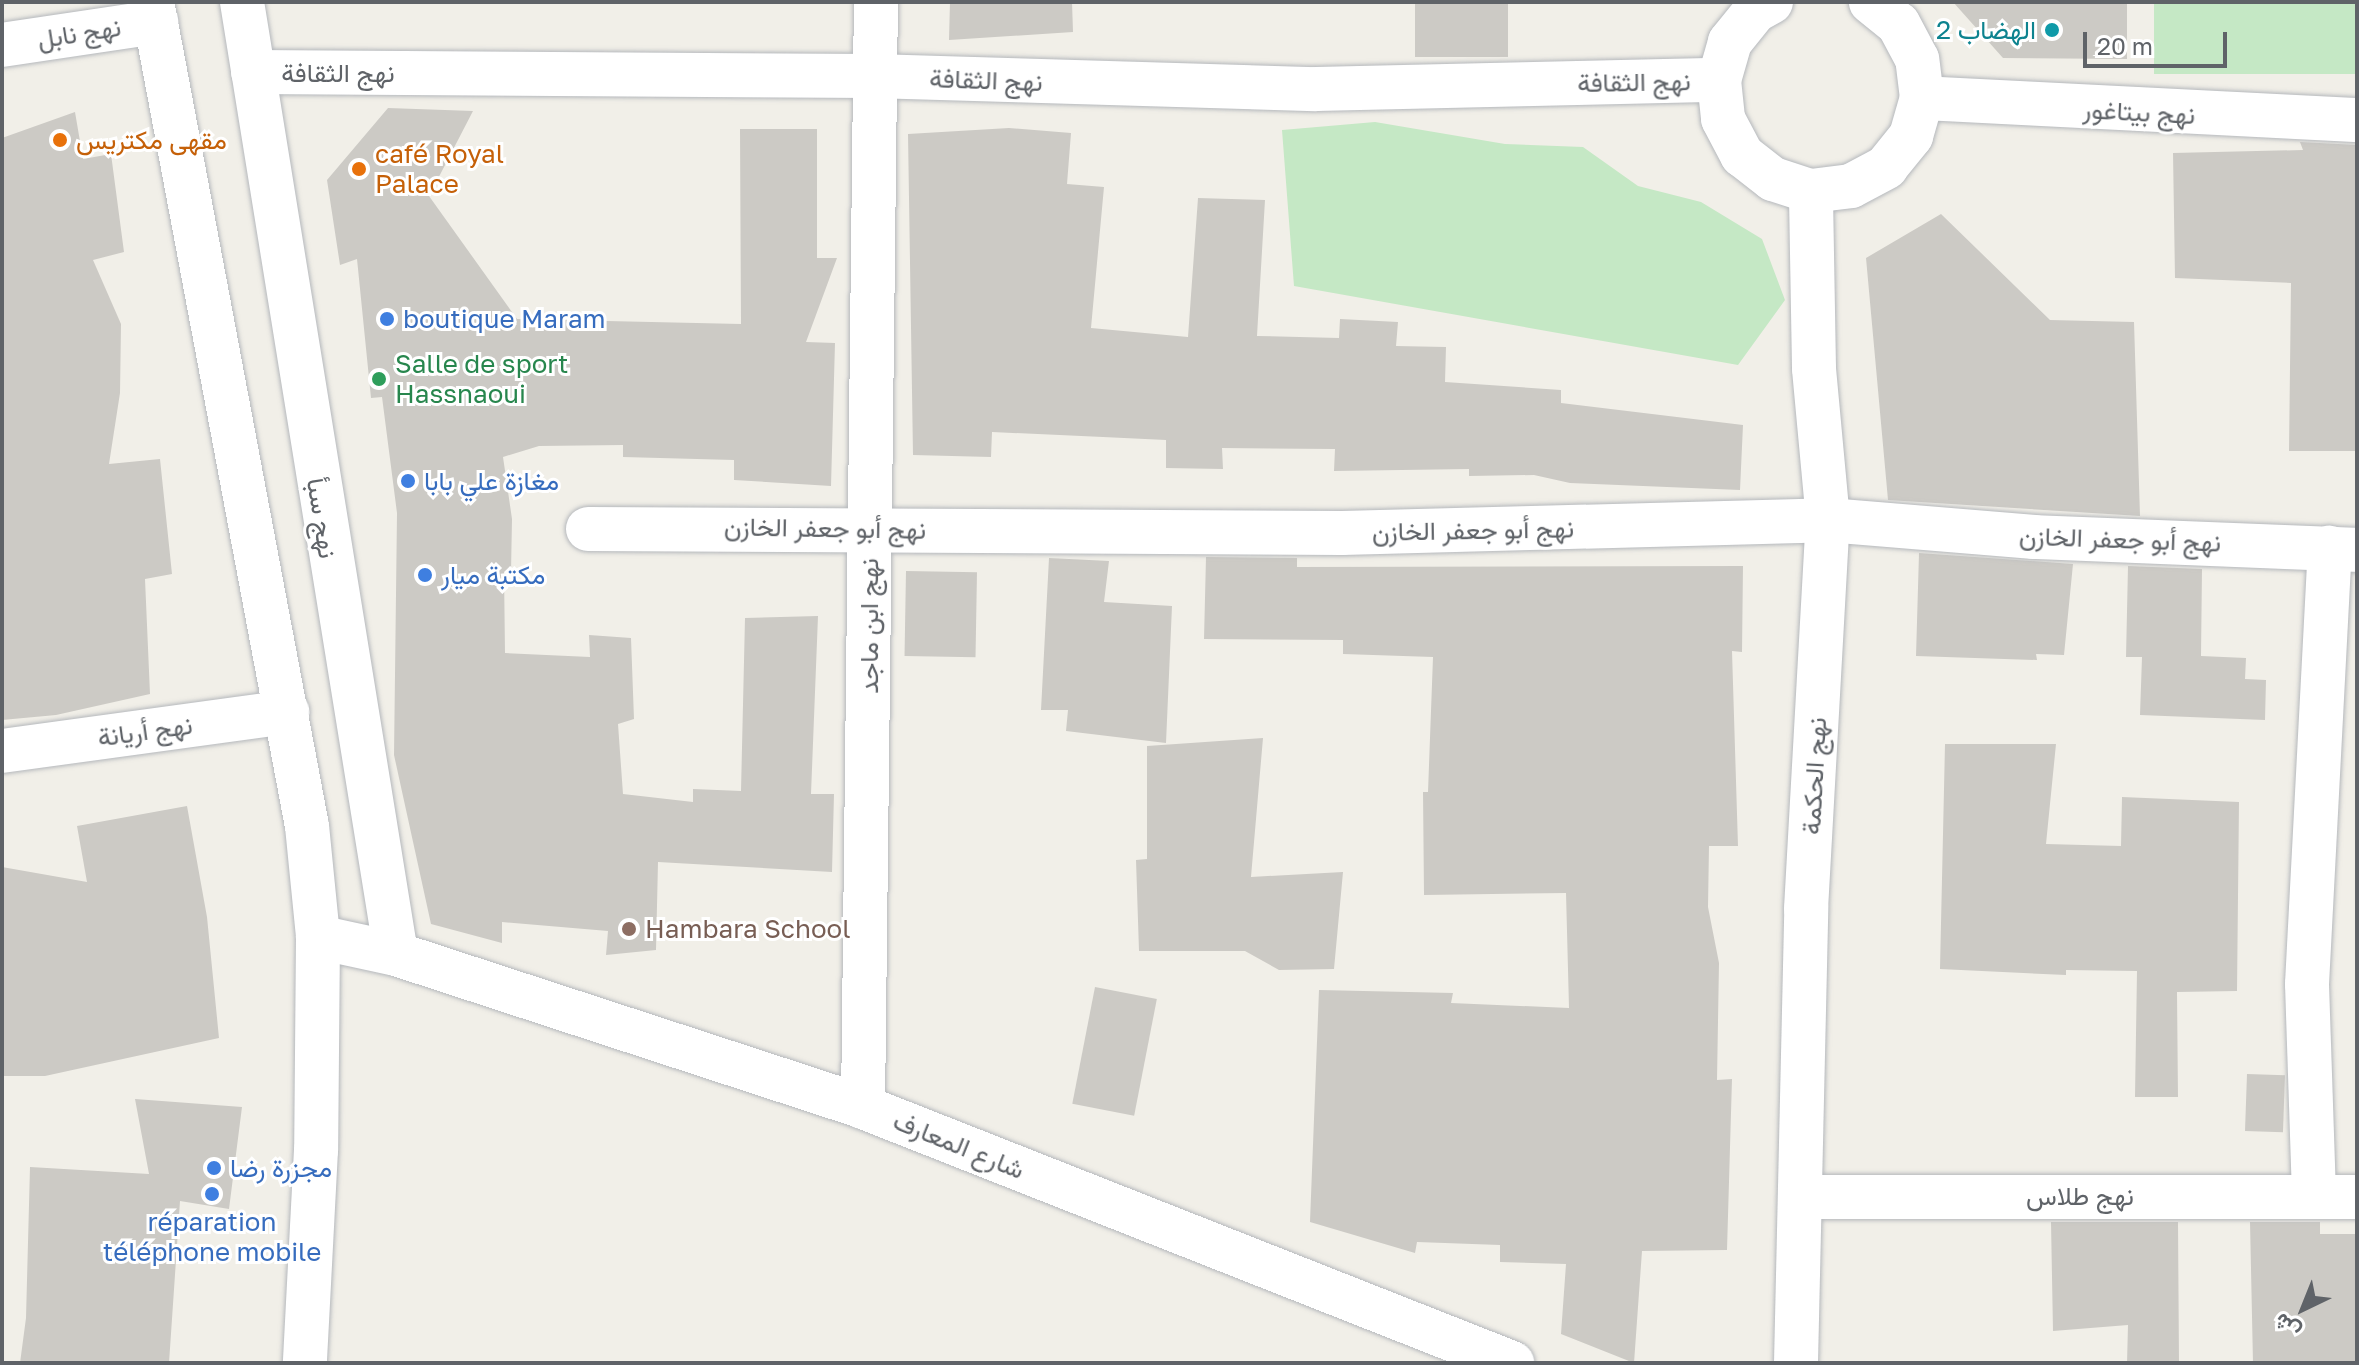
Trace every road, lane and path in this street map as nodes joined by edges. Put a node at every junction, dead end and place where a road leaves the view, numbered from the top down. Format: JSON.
{"nodes":[{"id":1,"x":242,"y":2,"type":"edge"},
{"id":2,"x":876,"y":2,"type":"edge"},
{"id":3,"x":1771,"y":2,"type":"edge"},
{"id":4,"x":1871,"y":2,"type":"edge"},
{"id":5,"x":154,"y":12,"type":"edge"},
{"id":6,"x":2,"y":45,"type":"edge"},
{"id":7,"x":253,"y":72,"type":"junction"},
{"id":8,"x":873,"y":76,"type":"junction"},
{"id":9,"x":1719,"y":80,"type":"junction"},
{"id":10,"x":1922,"y":98,"type":"junction"},
{"id":11,"x":2357,"y":120,"type":"edge"},
{"id":12,"x":1811,"y":191,"type":"junction"},
{"id":13,"x":1828,"y":520,"type":"junction"},
{"id":14,"x":588,"y":529,"type":"dead end"},
{"id":15,"x":870,"y":529,"type":"junction"},
{"id":16,"x":2344,"y":549,"type":"edge"},
{"id":17,"x":287,"y":712,"type":"junction"},
{"id":18,"x":2,"y":751,"type":"edge"},
{"id":19,"x":318,"y":937,"type":"junction"},
{"id":20,"x":396,"y":954,"type":"junction"},
{"id":21,"x":863,"y":1107,"type":"junction"},
{"id":22,"x":2314,"y":1195,"type":"junction"},
{"id":23,"x":1803,"y":1197,"type":"junction"},
{"id":24,"x":2357,"y":1197,"type":"edge"},
{"id":25,"x":305,"y":1363,"type":"edge"},
{"id":26,"x":1512,"y":1363,"type":"edge"},
{"id":27,"x":1796,"y":1363,"type":"edge"}],
"edges":[{"from":1,"to":7,"type":"street","name":"نهج سبأ"},
{"from":2,"to":8,"type":"street","name":"نهج ابن ماجد"},
{"from":3,"to":9,"type":"street"},
{"from":4,"to":10,"type":"street"},
{"from":5,"to":6,"type":"street","name":"نهج نابل"},
{"from":5,"to":17,"type":"street"},
{"from":7,"to":8,"type":"street","name":"نهج الثقافة"},
{"from":7,"to":20,"type":"street","name":"نهج سبأ"},
{"from":8,"to":9,"type":"street","name":"نهج الثقافة"},
{"from":8,"to":15,"type":"street","name":"نهج ابن ماجد"},
{"from":9,"to":12,"type":"street"},
{"from":10,"to":11,"type":"street","name":"نهج بيتاغور"},
{"from":10,"to":12,"type":"street"},
{"from":12,"to":13,"type":"street","name":"نهج الحكمة"},
{"from":13,"to":15,"type":"street","name":"نهج أبو جعفر الخازن"},
{"from":13,"to":16,"type":"street","name":"نهج أبو جعفر الخازن"},
{"from":13,"to":23,"type":"street","name":"نهج الحكمة"},
{"from":14,"to":15,"type":"street","name":"نهج أبو جعفر الخازن"},
{"from":15,"to":21,"type":"street","name":"نهج ابن ماجد"},
{"from":16,"to":22,"type":"street"},
{"from":17,"to":18,"type":"street","name":"نهج أريانة"},
{"from":17,"to":19,"type":"street"},
{"from":19,"to":20,"type":"street"},
{"from":19,"to":25,"type":"street"},
{"from":20,"to":21,"type":"street","name":"شارع المعارف"},
{"from":21,"to":26,"type":"street","name":"شارع المعارف"},
{"from":22,"to":23,"type":"street","name":"نهج طلاس"},
{"from":22,"to":24,"type":"street","name":"نهج طلاس"},
{"from":23,"to":27,"type":"street","name":"نهج الحكمة"}]}
